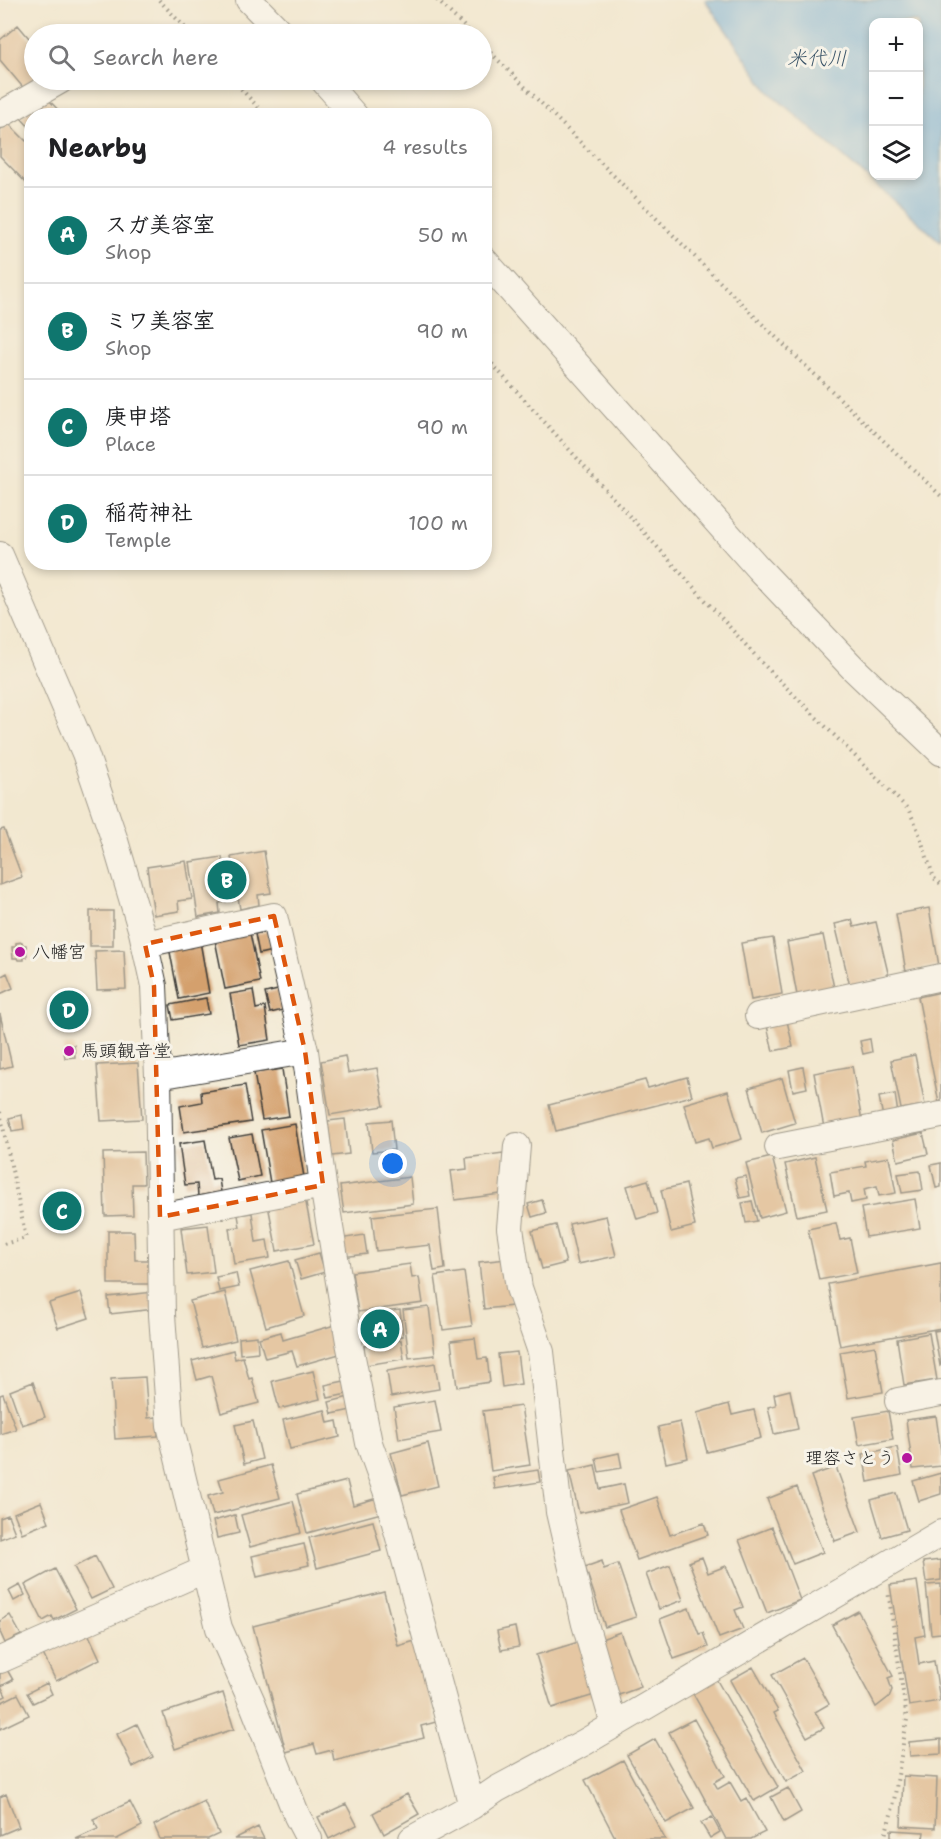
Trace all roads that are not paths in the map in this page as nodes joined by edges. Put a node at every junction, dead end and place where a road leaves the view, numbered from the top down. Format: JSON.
{"nodes":[{"id":1,"x":249,"y":0,"type":"edge"},
{"id":2,"x":272,"y":24,"type":"edge"},
{"id":3,"x":44,"y":90,"type":"edge"},
{"id":4,"x":332,"y":90,"type":"edge"},
{"id":5,"x":348,"y":108,"type":"edge"},
{"id":6,"x":0,"y":115,"type":"edge"},
{"id":7,"x":492,"y":269,"type":"edge"},
{"id":8,"x":0,"y":555,"type":"edge"},
{"id":9,"x":941,"y":753,"type":"edge"},
{"id":10,"x":145,"y":944,"type":"junction"},
{"id":11,"x":941,"y":977,"type":"edge"},
{"id":12,"x":758,"y":1016,"type":"dead end"},
{"id":13,"x":305,"y":1051,"type":"junction"},
{"id":14,"x":158,"y":1076,"type":"junction"},
{"id":15,"x":941,"y":1115,"type":"edge"},
{"id":16,"x":517,"y":1146,"type":"dead end"},
{"id":17,"x":778,"y":1147,"type":"dead end"},
{"id":18,"x":323,"y":1185,"type":"junction"},
{"id":19,"x":160,"y":1217,"type":"junction"},
{"id":20,"x":941,"y":1393,"type":"edge"},
{"id":21,"x":898,"y":1401,"type":"dead end"},
{"id":22,"x":941,"y":1533,"type":"edge"},
{"id":23,"x":204,"y":1570,"type":"junction"},
{"id":24,"x":0,"y":1660,"type":"edge"},
{"id":25,"x":614,"y":1725,"type":"junction"},
{"id":26,"x":472,"y":1806,"type":"junction"},
{"id":27,"x":445,"y":1832,"type":"edge"},
{"id":28,"x":309,"y":1839,"type":"edge"},
{"id":29,"x":412,"y":1839,"type":"edge"}],
"edges":[{"from":1,"to":2,"type":"street"},
{"from":3,"to":6,"type":"street"},
{"from":4,"to":5,"type":"street"},
{"from":7,"to":9,"type":"street"},
{"from":8,"to":10,"type":"street"},
{"from":10,"to":13,"type":"street"},
{"from":10,"to":14,"type":"street"},
{"from":11,"to":12,"type":"street"},
{"from":13,"to":14,"type":"street"},
{"from":13,"to":18,"type":"street"},
{"from":14,"to":19,"type":"street"},
{"from":15,"to":17,"type":"street"},
{"from":16,"to":25,"type":"street"},
{"from":18,"to":19,"type":"street"},
{"from":18,"to":26,"type":"street"},
{"from":19,"to":23,"type":"street"},
{"from":20,"to":21,"type":"street"},
{"from":22,"to":25,"type":"street"},
{"from":23,"to":24,"type":"street"},
{"from":23,"to":28,"type":"street"},
{"from":25,"to":26,"type":"street"},
{"from":26,"to":27,"type":"street"},
{"from":27,"to":29,"type":"street"}]}
